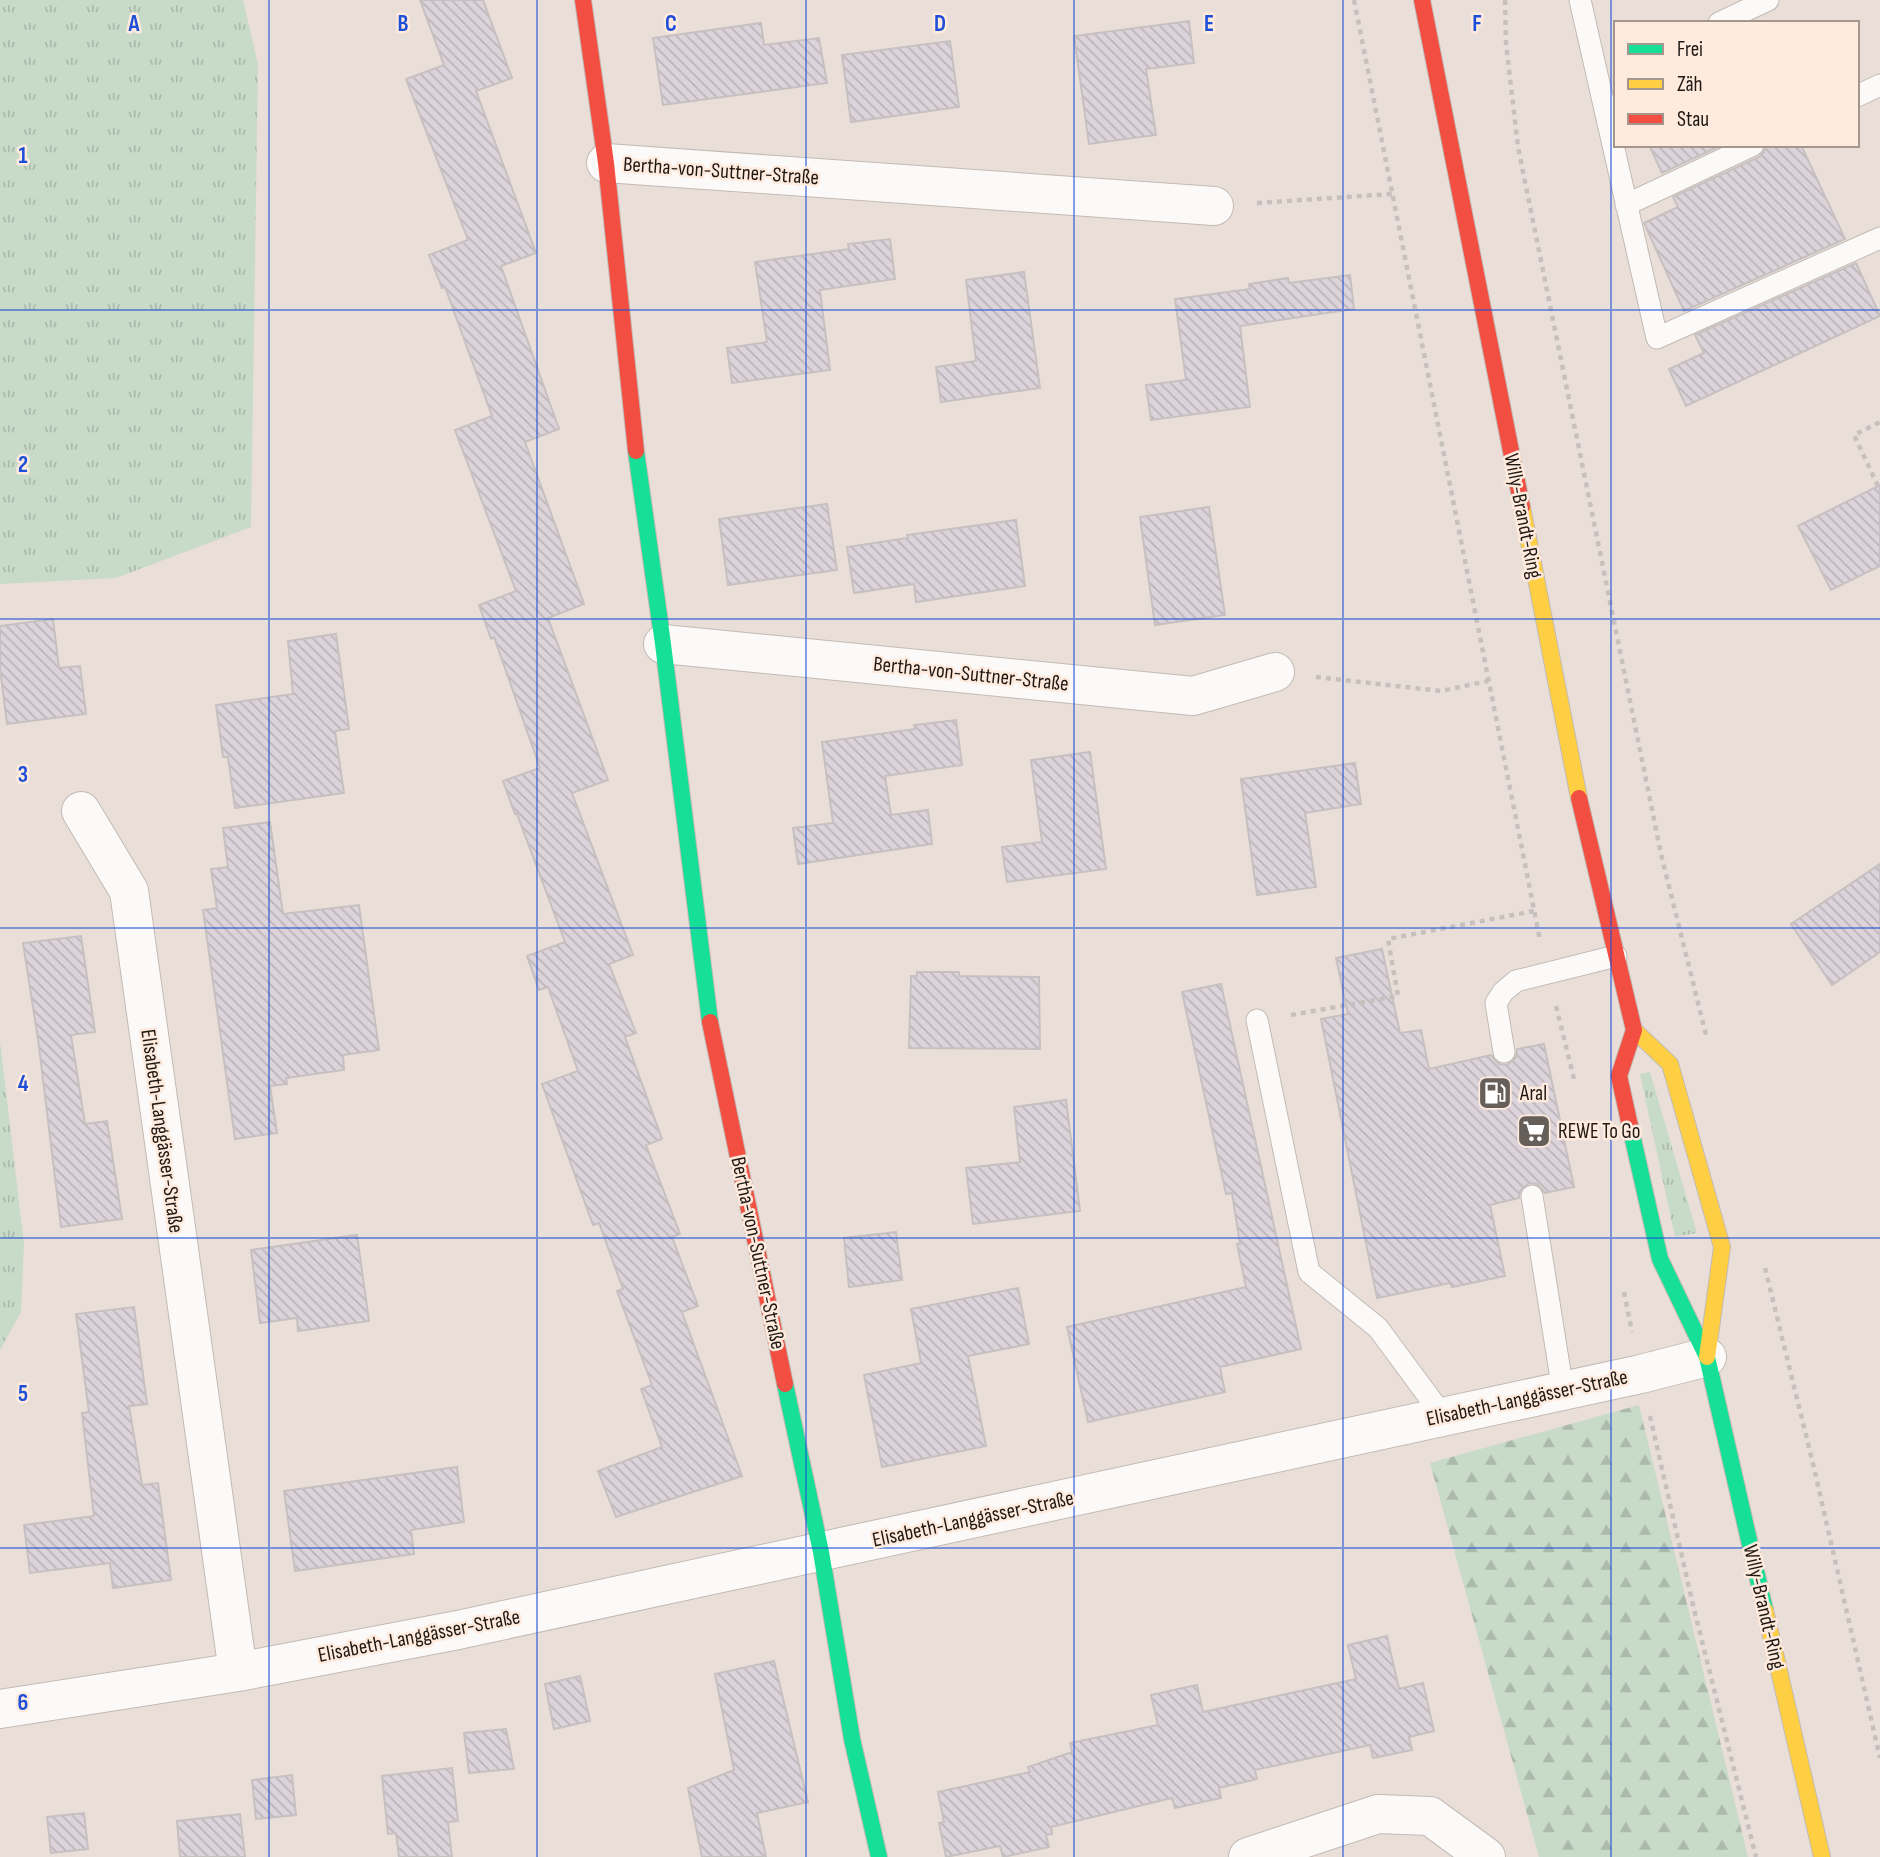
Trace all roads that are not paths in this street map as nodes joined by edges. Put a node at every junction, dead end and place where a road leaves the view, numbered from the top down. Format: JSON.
{"nodes":[{"id":1,"x":583,"y":0,"type":"edge"},
{"id":2,"x":1422,"y":0,"type":"edge"},
{"id":3,"x":1580,"y":0,"type":"edge"},
{"id":4,"x":1768,"y":0,"type":"edge"},
{"id":5,"x":1723,"y":21,"type":"edge"},
{"id":6,"x":1607,"y":75,"type":"edge"},
{"id":7,"x":1880,"y":85,"type":"edge"},
{"id":8,"x":1859,"y":95,"type":"edge"},
{"id":9,"x":1614,"y":123,"type":"edge"},
{"id":10,"x":1618,"y":147,"type":"edge"},
{"id":11,"x":1748,"y":147,"type":"edge"},
{"id":12,"x":606,"y":163,"type":"junction"},
{"id":13,"x":1626,"y":205,"type":"junction"},
{"id":14,"x":1214,"y":206,"type":"road end"},
{"id":15,"x":1880,"y":238,"type":"edge"},
{"id":16,"x":663,"y":644,"type":"junction"},
{"id":17,"x":1275,"y":672,"type":"road end"},
{"id":18,"x":81,"y":811,"type":"dead end"},
{"id":19,"x":1616,"y":956,"type":"junction"},
{"id":20,"x":1257,"y":1020,"type":"road end"},
{"id":21,"x":1634,"y":1030,"type":"junction"},
{"id":22,"x":1504,"y":1052,"type":"dead end"},
{"id":23,"x":1532,"y":1196,"type":"dead end"},
{"id":24,"x":1707,"y":1357,"type":"junction"},
{"id":25,"x":1563,"y":1391,"type":"junction"},
{"id":26,"x":1443,"y":1416,"type":"junction"},
{"id":27,"x":821,"y":1552,"type":"junction"},
{"id":28,"x":238,"y":1672,"type":"junction"},
{"id":29,"x":0,"y":1709,"type":"edge"},
{"id":30,"x":879,"y":1857,"type":"edge"},
{"id":31,"x":1248,"y":1857,"type":"edge"},
{"id":32,"x":1486,"y":1857,"type":"edge"},
{"id":33,"x":1822,"y":1857,"type":"edge"}],
"edges":[{"from":1,"to":12,"type":"main road","name":"Bertha-von-Suttner-Straße"},
{"from":2,"to":19,"type":"main road","name":"Willy-Brandt-Ring"},
{"from":3,"to":6,"type":"lane"},
{"from":4,"to":5,"type":"lane"},
{"from":6,"to":9,"type":"lane"},
{"from":7,"to":8,"type":"lane"},
{"from":10,"to":13,"type":"lane"},
{"from":11,"to":13,"type":"lane"},
{"from":12,"to":14,"type":"street","name":"Bertha-von-Suttner-Straße"},
{"from":12,"to":16,"type":"main road","name":"Bertha-von-Suttner-Straße"},
{"from":13,"to":15,"type":"lane"},
{"from":16,"to":17,"type":"street","name":"Bertha-von-Suttner-Straße"},
{"from":16,"to":27,"type":"main road","name":"Bertha-von-Suttner-Straße"},
{"from":18,"to":28,"type":"street","name":"Elisabeth-Langgässer-Straße"},
{"from":19,"to":21,"type":"main road","name":"Willy-Brandt-Ring"},
{"from":19,"to":22,"type":"lane"},
{"from":20,"to":26,"type":"lane"},
{"from":21,"to":24,"type":"main road","name":"Willy-Brandt-Ring"},
{"from":21,"to":24,"type":"main road","name":"Willy-Brandt-Ring"},
{"from":23,"to":25,"type":"lane"},
{"from":24,"to":25,"type":"street","name":"Elisabeth-Langgässer-Straße"},
{"from":24,"to":33,"type":"main road","name":"Willy-Brandt-Ring"},
{"from":25,"to":26,"type":"street","name":"Elisabeth-Langgässer-Straße"},
{"from":26,"to":27,"type":"street","name":"Elisabeth-Langgässer-Straße"},
{"from":27,"to":28,"type":"street","name":"Elisabeth-Langgässer-Straße"},
{"from":27,"to":30,"type":"main road","name":"Bertha-von-Suttner-Straße"},
{"from":28,"to":29,"type":"street","name":"Elisabeth-Langgässer-Straße"},
{"from":31,"to":32,"type":"street"}]}
